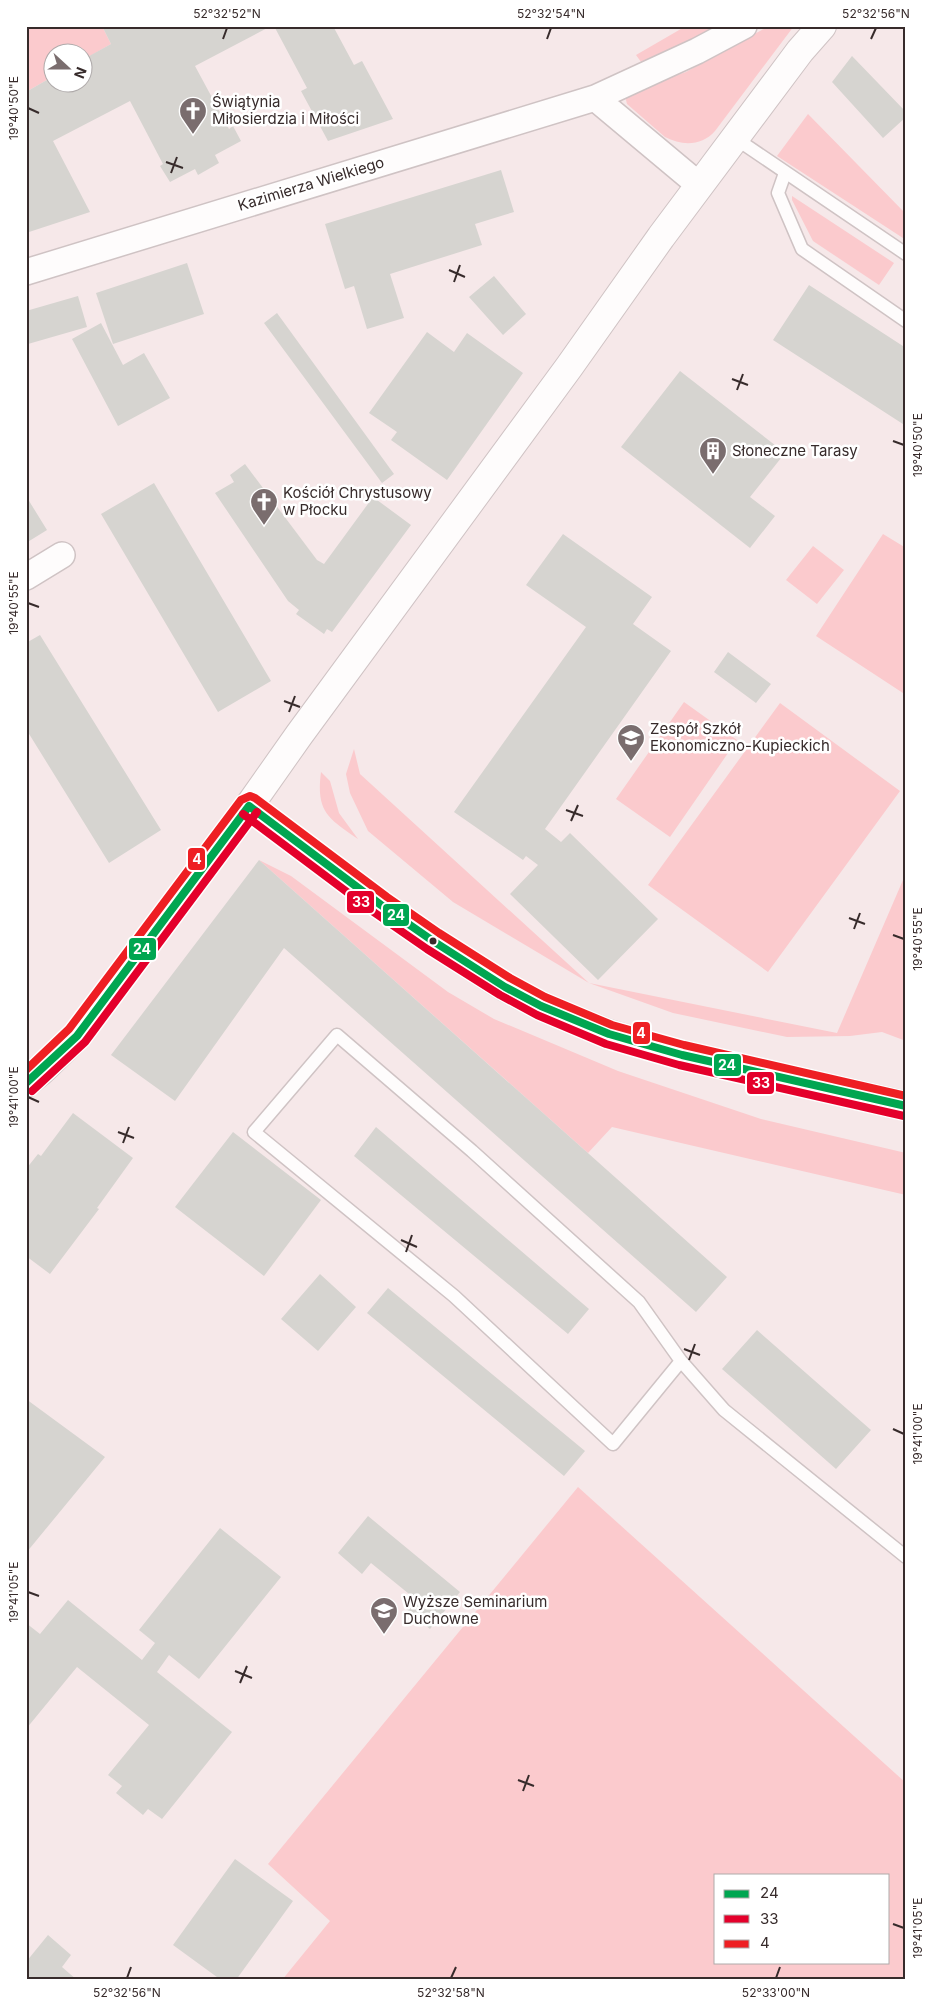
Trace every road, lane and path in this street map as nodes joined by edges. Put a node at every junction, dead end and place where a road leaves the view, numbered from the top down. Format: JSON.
{"nodes":[{"id":1,"x":744,"y":26,"type":"edge"},
{"id":2,"x":822,"y":26,"type":"edge"},
{"id":3,"x":595,"y":98,"type":"junction"},
{"id":4,"x":735,"y":138,"type":"junction"},
{"id":5,"x":785,"y":172,"type":"junction"},
{"id":6,"x":699,"y":185,"type":"junction"},
{"id":7,"x":906,"y":254,"type":"edge"},
{"id":8,"x":26,"y":272,"type":"edge"},
{"id":9,"x":906,"y":321,"type":"edge"},
{"id":10,"x":62,"y":555,"type":"dead end"},
{"id":11,"x":26,"y":576,"type":"edge"},
{"id":12,"x":249,"y":806,"type":"junction"},
{"id":13,"x":26,"y":1083,"type":"edge"},
{"id":14,"x":906,"y":1106,"type":"edge"},
{"id":15,"x":681,"y":1361,"type":"junction"},
{"id":16,"x":906,"y":1557,"type":"edge"}],
"edges":[{"from":1,"to":3,"type":"street","name":"Kazimierza Wielkiego"},
{"from":2,"to":4,"type":"street"},
{"from":3,"to":6,"type":"street"},
{"from":3,"to":8,"type":"street","name":"Kazimierza Wielkiego"},
{"from":4,"to":5,"type":"lane"},
{"from":4,"to":6,"type":"street"},
{"from":5,"to":7,"type":"lane"},
{"from":5,"to":9,"type":"lane"},
{"from":6,"to":12,"type":"street"},
{"from":10,"to":11,"type":"street"},
{"from":12,"to":13,"type":"street"},
{"from":12,"to":14,"type":"street"},
{"from":15,"to":15,"type":"lane"},
{"from":15,"to":16,"type":"lane"}]}
